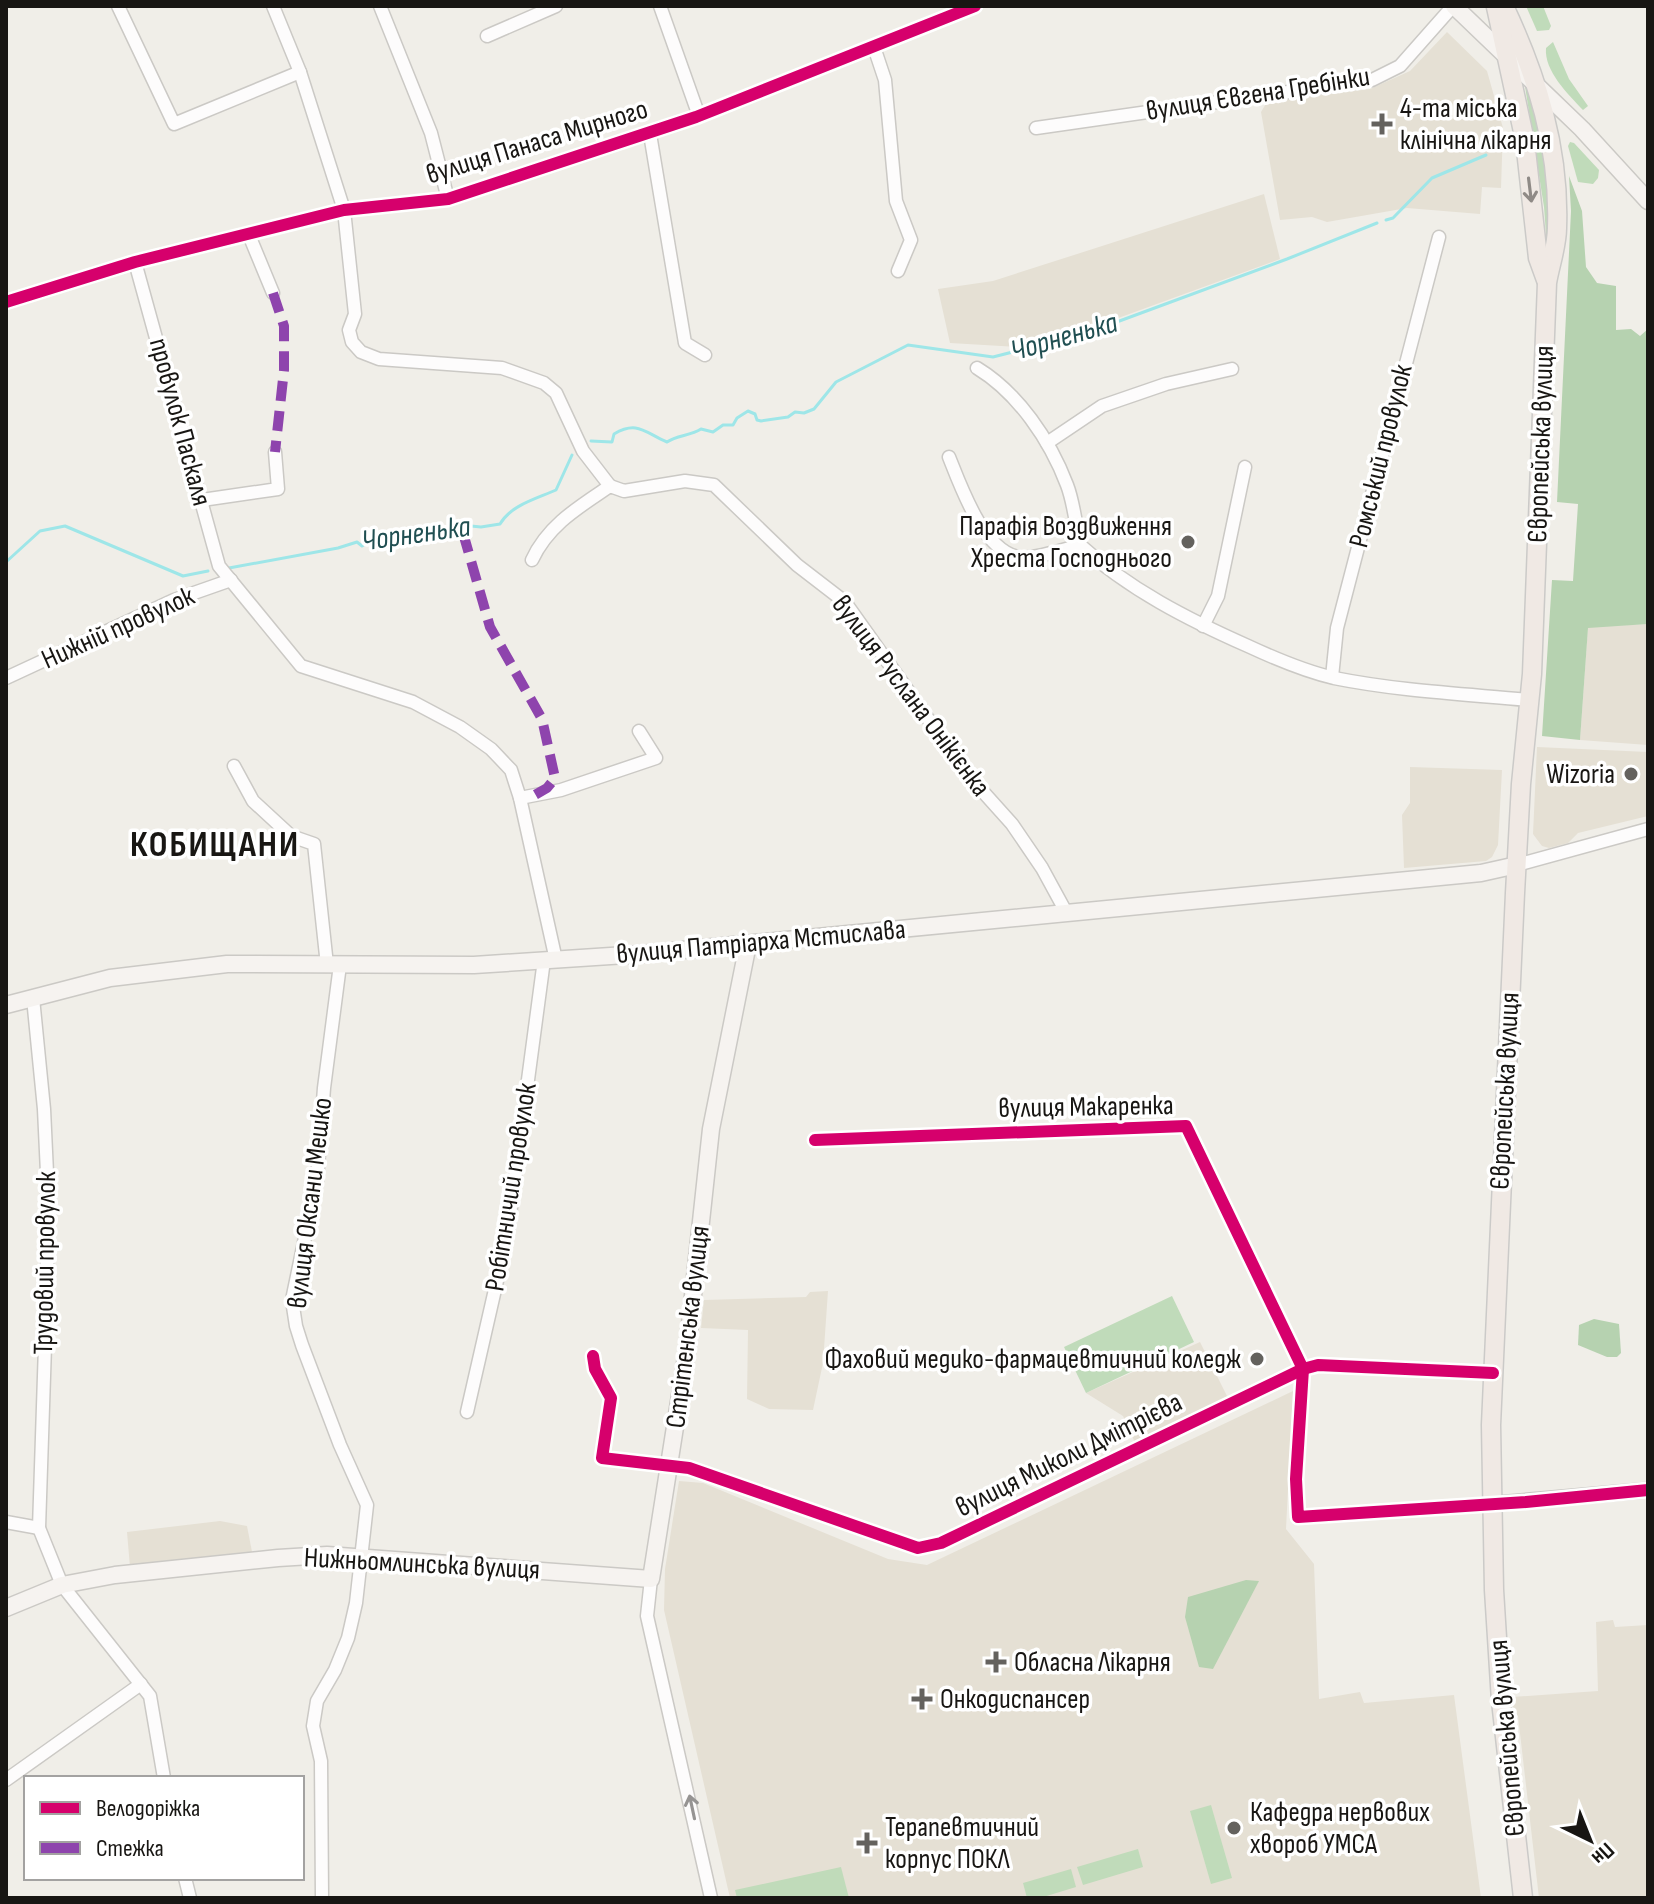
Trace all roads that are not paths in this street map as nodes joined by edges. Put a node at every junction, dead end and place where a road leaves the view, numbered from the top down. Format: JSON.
{"nodes":[{"id":1,"x":118,"y":6,"type":"edge"},
{"id":2,"x":273,"y":6,"type":"edge"},
{"id":3,"x":380,"y":6,"type":"edge"},
{"id":4,"x":556,"y":6,"type":"edge"},
{"id":5,"x":660,"y":6,"type":"edge"},
{"id":6,"x":975,"y":6,"type":"edge"},
{"id":7,"x":1453,"y":6,"type":"edge"},
{"id":8,"x":1495,"y":6,"type":"edge"},
{"id":9,"x":1504,"y":6,"type":"edge"},
{"id":10,"x":944,"y":11,"type":"edge"},
{"id":11,"x":487,"y":36,"type":"dead end"},
{"id":12,"x":874,"y":47,"type":"junction"},
{"id":13,"x":1508,"y":57,"type":"junction"},
{"id":14,"x":300,"y":72,"type":"junction"},
{"id":15,"x":1538,"y":88,"type":"junction"},
{"id":16,"x":699,"y":116,"type":"junction"},
{"id":17,"x":1036,"y":128,"type":"dead end"},
{"id":18,"x":650,"y":134,"type":"junction"},
{"id":19,"x":448,"y":199,"type":"junction"},
{"id":20,"x":1648,"y":201,"type":"edge"},
{"id":21,"x":344,"y":210,"type":"junction"},
{"id":22,"x":249,"y":235,"type":"junction"},
{"id":23,"x":1439,"y":237,"type":"dead end"},
{"id":24,"x":135,"y":262,"type":"junction"},
{"id":25,"x":898,"y":271,"type":"dead end"},
{"id":26,"x":1547,"y":283,"type":"junction"},
{"id":27,"x":273,"y":293,"type":"dead end"},
{"id":28,"x":6,"y":302,"type":"edge"},
{"id":29,"x":705,"y":355,"type":"dead end"},
{"id":30,"x":977,"y":368,"type":"dead end"},
{"id":31,"x":1232,"y":369,"type":"dead end"},
{"id":32,"x":1047,"y":443,"type":"junction"},
{"id":33,"x":275,"y":452,"type":"dead end"},
{"id":34,"x":949,"y":457,"type":"dead end"},
{"id":35,"x":1245,"y":467,"type":"dead end"},
{"id":36,"x":610,"y":486,"type":"junction"},
{"id":37,"x":202,"y":500,"type":"junction"},
{"id":38,"x":1080,"y":545,"type":"junction"},
{"id":39,"x":532,"y":560,"type":"dead end"},
{"id":40,"x":231,"y":580,"type":"junction"},
{"id":41,"x":1203,"y":626,"type":"junction"},
{"id":42,"x":1332,"y":677,"type":"junction"},
{"id":43,"x":6,"y":678,"type":"edge"},
{"id":44,"x":1529,"y":700,"type":"junction"},
{"id":45,"x":639,"y":731,"type":"dead end"},
{"id":46,"x":234,"y":766,"type":"dead end"},
{"id":47,"x":520,"y":798,"type":"junction"},
{"id":48,"x":1648,"y":829,"type":"edge"},
{"id":49,"x":1517,"y":865,"type":"junction"},
{"id":50,"x":1066,"y":912,"type":"junction"},
{"id":51,"x":748,"y":944,"type":"junction"},
{"id":52,"x":550,"y":960,"type":"junction"},
{"id":53,"x":333,"y":965,"type":"junction"},
{"id":54,"x":33,"y":998,"type":"junction"},
{"id":55,"x":6,"y":1005,"type":"edge"},
{"id":56,"x":815,"y":1140,"type":"dead end"},
{"id":57,"x":593,"y":1356,"type":"dead end"},
{"id":58,"x":1303,"y":1369,"type":"junction"},
{"id":59,"x":1493,"y":1373,"type":"junction"},
{"id":60,"x":467,"y":1412,"type":"dead end"},
{"id":61,"x":670,"y":1466,"type":"junction"},
{"id":62,"x":1648,"y":1490,"type":"edge"},
{"id":63,"x":1492,"y":1504,"type":"junction"},
{"id":64,"x":6,"y":1522,"type":"edge"},
{"id":65,"x":39,"y":1528,"type":"junction"},
{"id":66,"x":361,"y":1559,"type":"junction"},
{"id":67,"x":651,"y":1579,"type":"junction"},
{"id":68,"x":62,"y":1585,"type":"junction"},
{"id":69,"x":6,"y":1608,"type":"edge"},
{"id":70,"x":141,"y":1684,"type":"junction"},
{"id":71,"x":164,"y":1776,"type":"edge"},
{"id":72,"x":6,"y":1780,"type":"edge"},
{"id":73,"x":322,"y":1898,"type":"edge"},
{"id":74,"x":711,"y":1898,"type":"edge"},
{"id":75,"x":1523,"y":1898,"type":"edge"}],
"edges":[{"from":1,"to":14,"type":"street"},
{"from":2,"to":14,"type":"street"},
{"from":3,"to":19,"type":"street"},
{"from":4,"to":11,"type":"street"},
{"from":5,"to":16,"type":"street"},
{"from":6,"to":10,"type":"street","name":"вулиця Панаса Мирного"},
{"from":7,"to":13,"type":"main road"},
{"from":7,"to":17,"type":"street","name":"вулиця Євгена Гребінки"},
{"from":8,"to":13,"type":"main road","name":"Європейська вулиця"},
{"from":9,"to":15,"type":"main road","name":"Європейська вулиця"},
{"from":10,"to":12,"type":"street","name":"вулиця Панаса Мирного"},
{"from":12,"to":16,"type":"street","name":"вулиця Панаса Мирного"},
{"from":12,"to":25,"type":"street"},
{"from":13,"to":15,"type":"main road"},
{"from":13,"to":26,"type":"main road","name":"Європейська вулиця","one_way":true},
{"from":14,"to":21,"type":"street"},
{"from":15,"to":20,"type":"main road"},
{"from":15,"to":26,"type":"main road","name":"Європейська вулиця"},
{"from":16,"to":18,"type":"street","name":"вулиця Панаса Мирного"},
{"from":18,"to":19,"type":"street","name":"вулиця Панаса Мирного"},
{"from":18,"to":29,"type":"street"},
{"from":19,"to":21,"type":"street","name":"вулиця Панаса Мирного"},
{"from":21,"to":22,"type":"street","name":"вулиця Панаса Мирного"},
{"from":21,"to":36,"type":"street"},
{"from":22,"to":24,"type":"street","name":"вулиця Панаса Мирного"},
{"from":22,"to":27,"type":"street"},
{"from":23,"to":42,"type":"street","name":"Ромський провулок"},
{"from":24,"to":28,"type":"street","name":"вулиця Панаса Мирного"},
{"from":24,"to":37,"type":"street","name":"провулок Паскаля"},
{"from":26,"to":44,"type":"main road","name":"Європейська вулиця"},
{"from":30,"to":32,"type":"street"},
{"from":31,"to":32,"type":"street"},
{"from":32,"to":38,"type":"street"},
{"from":33,"to":37,"type":"street"},
{"from":34,"to":38,"type":"street"},
{"from":35,"to":41,"type":"street"},
{"from":36,"to":39,"type":"street"},
{"from":36,"to":50,"type":"street","name":"вулиця Руслана Онікієнка"},
{"from":37,"to":40,"type":"street","name":"провулок Паскаля"},
{"from":38,"to":41,"type":"street"},
{"from":40,"to":43,"type":"street","name":"Нижній провулок"},
{"from":40,"to":47,"type":"street","name":"провулок Паскаля"},
{"from":41,"to":42,"type":"street"},
{"from":42,"to":44,"type":"street"},
{"from":44,"to":49,"type":"main road","name":"Європейська вулиця"},
{"from":45,"to":47,"type":"street"},
{"from":46,"to":53,"type":"street","name":"вулиця Оксани Мешко"},
{"from":47,"to":52,"type":"street","name":"провулок Паскаля"},
{"from":48,"to":49,"type":"street"},
{"from":49,"to":50,"type":"main road","name":"вулиця Патріарха Мстислава"},
{"from":49,"to":59,"type":"main road","name":"Європейська вулиця"},
{"from":50,"to":51,"type":"main road","name":"вулиця Патріарха Мстислава"},
{"from":51,"to":52,"type":"main road","name":"вулиця Патріарха Мстислава"},
{"from":51,"to":61,"type":"main road","name":"Стрітенська вулиця"},
{"from":52,"to":53,"type":"main road","name":"вулиця Патріарха Мстислава"},
{"from":52,"to":60,"type":"street","name":"Робітничий провулок"},
{"from":53,"to":54,"type":"main road","name":"вулиця Патріарха Мстислава"},
{"from":53,"to":66,"type":"street","name":"вулиця Оксани Мешко"},
{"from":54,"to":55,"type":"main road","name":"вулиця Патріарха Мстислава"},
{"from":54,"to":65,"type":"street","name":"Трудовий провулок"},
{"from":56,"to":58,"type":"street","name":"вулиця Макаренка"},
{"from":57,"to":61,"type":"street","name":"вулиця Миколи Дмітрієва"},
{"from":58,"to":59,"type":"street","name":"вулиця Миколи Дмітрієва"},
{"from":58,"to":61,"type":"street","name":"вулиця Миколи Дмітрієва"},
{"from":58,"to":63,"type":"street"},
{"from":59,"to":63,"type":"main road","name":"Європейська вулиця"},
{"from":61,"to":67,"type":"main road","name":"Стрітенська вулиця"},
{"from":62,"to":63,"type":"street"},
{"from":63,"to":75,"type":"main road","name":"Європейська вулиця"},
{"from":64,"to":65,"type":"street"},
{"from":65,"to":68,"type":"street"},
{"from":66,"to":67,"type":"main road","name":"Нижньомлинська вулиця"},
{"from":66,"to":68,"type":"main road","name":"Нижньомлинська вулиця"},
{"from":66,"to":73,"type":"street","name":"вулиця Оксани Мешко"},
{"from":74,"to":67,"type":"street","name":"Стрітенська вулиця","one_way":true},
{"from":68,"to":69,"type":"main road","name":"Нижньомлинська вулиця"},
{"from":68,"to":70,"type":"street"},
{"from":70,"to":71,"type":"street"},
{"from":70,"to":72,"type":"street"}]}
